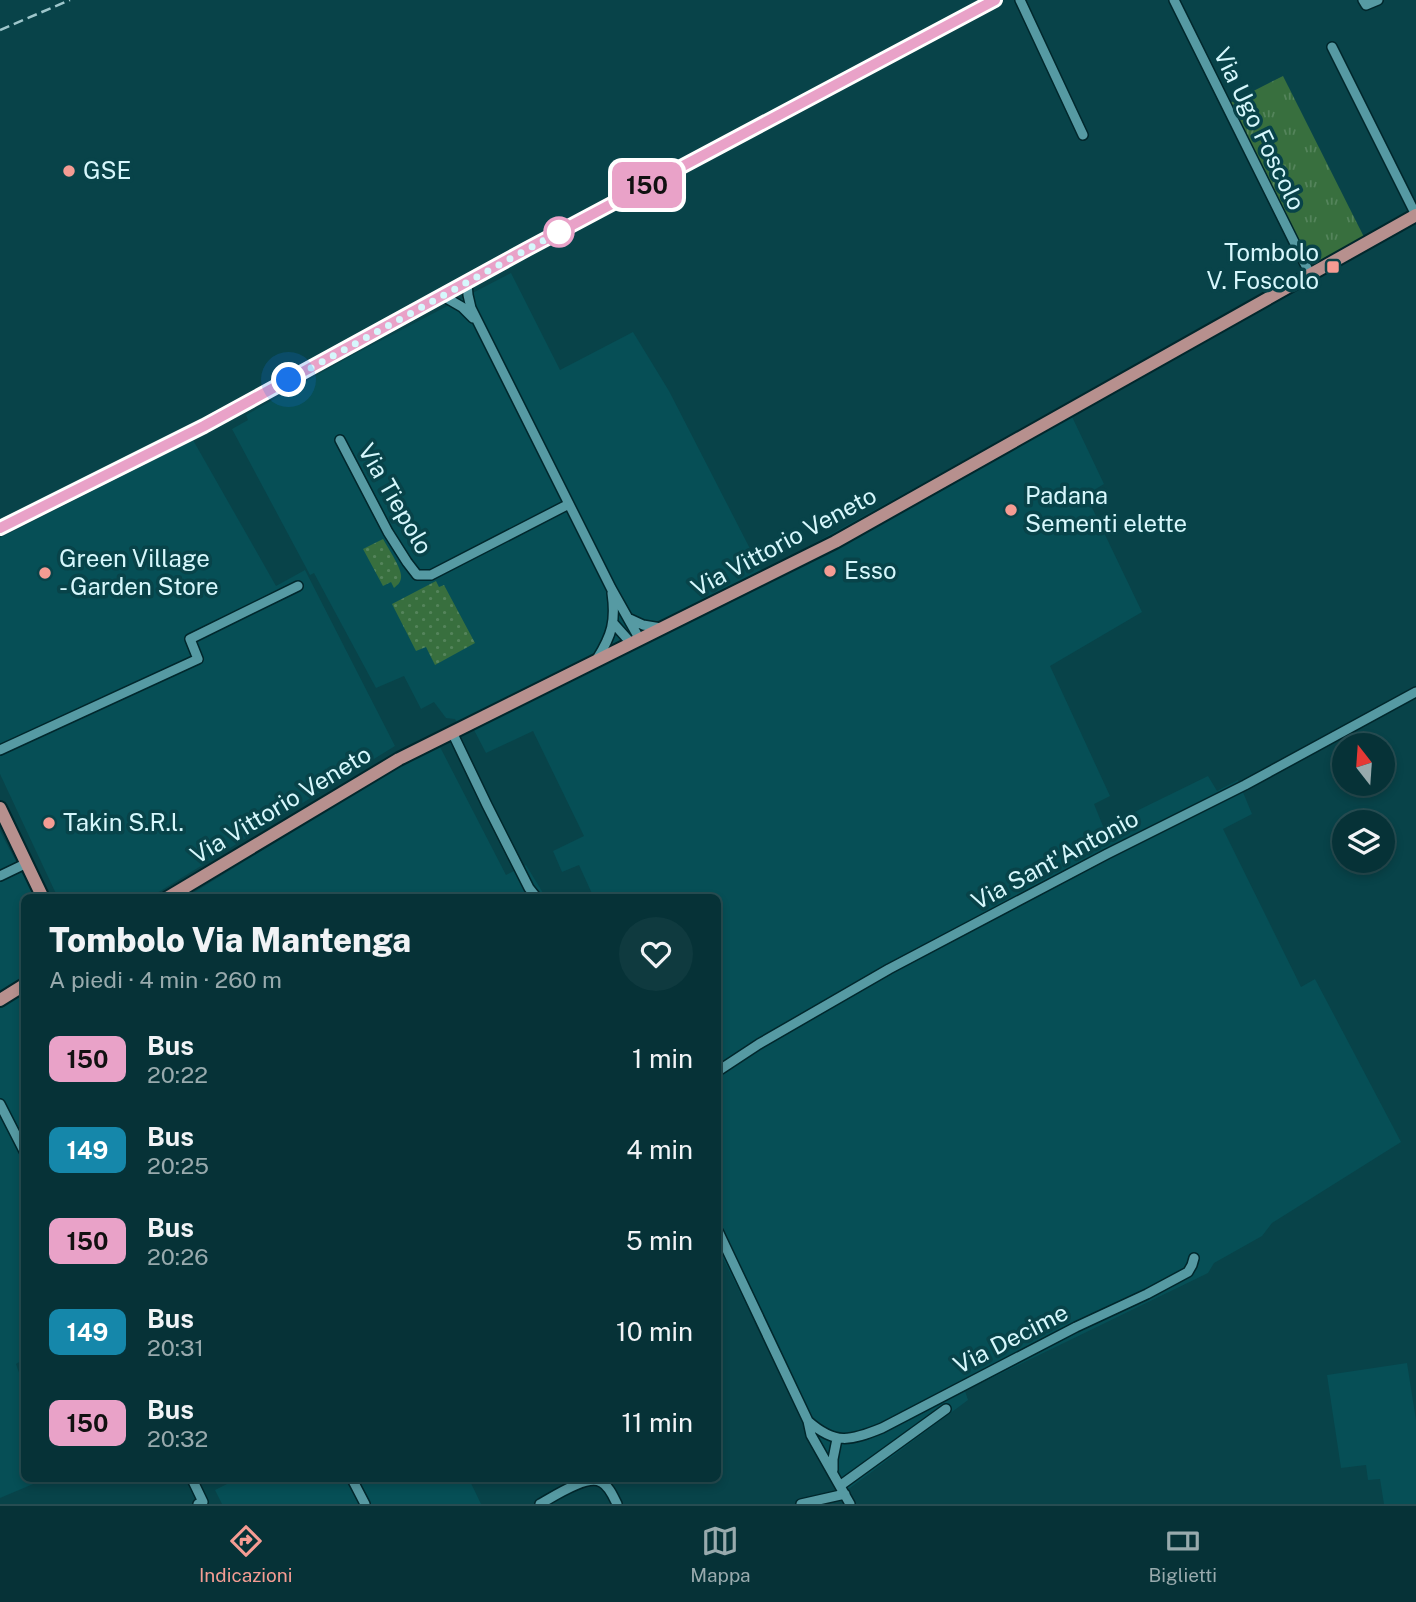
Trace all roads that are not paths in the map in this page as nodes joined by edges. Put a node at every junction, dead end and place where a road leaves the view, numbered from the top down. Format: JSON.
{"nodes":[{"id":1,"x":995,"y":0,"type":"edge"},
{"id":2,"x":1020,"y":0,"type":"edge"},
{"id":3,"x":1174,"y":0,"type":"edge"},
{"id":4,"x":1363,"y":0,"type":"edge"},
{"id":5,"x":1378,"y":0,"type":"edge"},
{"id":6,"x":1332,"y":47,"type":"dead end"},
{"id":7,"x":1083,"y":135,"type":"dead end"},
{"id":8,"x":1416,"y":215,"type":"edge"},
{"id":9,"x":1310,"y":274,"type":"junction"},
{"id":10,"x":463,"y":289,"type":"junction"},
{"id":11,"x":443,"y":296,"type":"junction"},
{"id":12,"x":462,"y":307,"type":"junction"},
{"id":13,"x":479,"y":324,"type":"junction"},
{"id":14,"x":340,"y":440,"type":"dead end"},
{"id":15,"x":569,"y":504,"type":"junction"},
{"id":16,"x":0,"y":528,"type":"edge"},
{"id":17,"x":299,"y":586,"type":"dead end"},
{"id":18,"x":611,"y":588,"type":"junction"},
{"id":19,"x":630,"y":619,"type":"junction"},
{"id":20,"x":614,"y":624,"type":"junction"},
{"id":21,"x":664,"y":628,"type":"junction"},
{"id":22,"x":635,"y":641,"type":"junction"},
{"id":23,"x":596,"y":660,"type":"junction"},
{"id":24,"x":1416,"y":692,"type":"edge"},
{"id":25,"x":453,"y":733,"type":"junction"},
{"id":26,"x":0,"y":750,"type":"edge"},
{"id":27,"x":0,"y":808,"type":"edge"},
{"id":28,"x":27,"y":863,"type":"junction"},
{"id":29,"x":0,"y":876,"type":"edge"},
{"id":30,"x":41,"y":894,"type":"edge"},
{"id":31,"x":174,"y":894,"type":"edge"},
{"id":32,"x":534,"y":894,"type":"edge"},
{"id":33,"x":21,"y":987,"type":"edge"},
{"id":34,"x":0,"y":1000,"type":"edge"},
{"id":35,"x":721,"y":1069,"type":"edge"},
{"id":36,"x":0,"y":1104,"type":"edge"},
{"id":37,"x":21,"y":1145,"type":"edge"},
{"id":38,"x":721,"y":1237,"type":"edge"},
{"id":39,"x":1194,"y":1258,"type":"dead end"},
{"id":40,"x":946,"y":1409,"type":"dead end"},
{"id":41,"x":808,"y":1421,"type":"junction"},
{"id":42,"x":833,"y":1438,"type":"junction"},
{"id":43,"x":822,"y":1454,"type":"junction"},
{"id":44,"x":835,"y":1475,"type":"junction"},
{"id":45,"x":193,"y":1482,"type":"edge"},
{"id":46,"x":354,"y":1482,"type":"edge"},
{"id":47,"x":583,"y":1482,"type":"edge"},
{"id":48,"x":600,"y":1482,"type":"edge"},
{"id":49,"x":843,"y":1489,"type":"junction"},
{"id":50,"x":201,"y":1503,"type":"edge"},
{"id":51,"x":365,"y":1504,"type":"edge"},
{"id":52,"x":540,"y":1504,"type":"edge"},
{"id":53,"x":617,"y":1504,"type":"edge"},
{"id":54,"x":801,"y":1504,"type":"edge"},
{"id":55,"x":850,"y":1504,"type":"edge"}],
"edges":[{"from":1,"to":10,"type":"main road"},
{"from":2,"to":7,"type":"street"},
{"from":3,"to":9,"type":"street","name":"Via Ugo Foscolo"},
{"from":4,"to":5,"type":"street"},
{"from":6,"to":8,"type":"street"},
{"from":8,"to":9,"type":"main road","name":"Via Vittorio Veneto"},
{"from":9,"to":21,"type":"main road","name":"Via Vittorio Veneto"},
{"from":10,"to":11,"type":"main road"},
{"from":10,"to":12,"type":"street"},
{"from":10,"to":13,"type":"street"},
{"from":11,"to":12,"type":"street"},
{"from":11,"to":16,"type":"main road"},
{"from":12,"to":13,"type":"street"},
{"from":13,"to":15,"type":"street"},
{"from":14,"to":15,"type":"street","name":"Via Tiepolo"},
{"from":15,"to":18,"type":"street"},
{"from":17,"to":26,"type":"street"},
{"from":18,"to":19,"type":"street"},
{"from":18,"to":20,"type":"street"},
{"from":19,"to":21,"type":"street"},
{"from":19,"to":22,"type":"street"},
{"from":20,"to":22,"type":"street"},
{"from":20,"to":23,"type":"street"},
{"from":21,"to":22,"type":"main road","name":"Via Vittorio Veneto"},
{"from":22,"to":23,"type":"main road","name":"Via Vittorio Veneto"},
{"from":23,"to":25,"type":"main road","name":"Via Vittorio Veneto"},
{"from":24,"to":35,"type":"street","name":"Via Sant'Antonio"},
{"from":25,"to":31,"type":"main road","name":"Via Vittorio Veneto"},
{"from":25,"to":32,"type":"street"},
{"from":27,"to":28,"type":"main road"},
{"from":28,"to":29,"type":"street"},
{"from":28,"to":30,"type":"main road"},
{"from":33,"to":34,"type":"main road"},
{"from":36,"to":37,"type":"street"},
{"from":38,"to":41,"type":"street"},
{"from":39,"to":42,"type":"street","name":"Via Decime"},
{"from":40,"to":49,"type":"street"},
{"from":41,"to":42,"type":"street"},
{"from":41,"to":43,"type":"street"},
{"from":42,"to":43,"type":"street"},
{"from":42,"to":44,"type":"street"},
{"from":43,"to":44,"type":"street"},
{"from":44,"to":49,"type":"street"},
{"from":45,"to":50,"type":"street"},
{"from":46,"to":51,"type":"street"},
{"from":47,"to":52,"type":"street"},
{"from":48,"to":53,"type":"street"},
{"from":49,"to":54,"type":"street"},
{"from":49,"to":55,"type":"street"}]}
